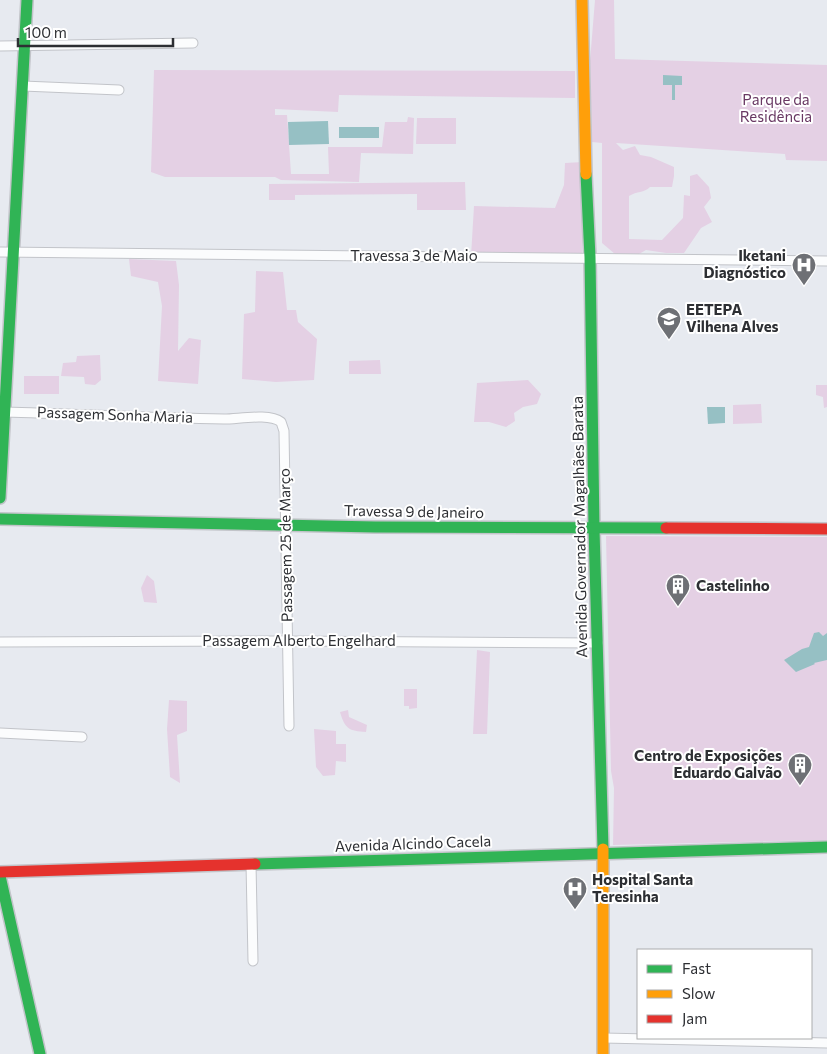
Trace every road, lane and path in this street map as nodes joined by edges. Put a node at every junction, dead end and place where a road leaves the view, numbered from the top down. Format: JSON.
{"nodes":[{"id":1,"x":27,"y":0,"type":"edge"},
{"id":2,"x":582,"y":0,"type":"edge"},
{"id":3,"x":193,"y":43,"type":"dead end"},
{"id":4,"x":0,"y":46,"type":"edge"},
{"id":5,"x":24,"y":46,"type":"junction"},
{"id":6,"x":23,"y":86,"type":"junction"},
{"id":7,"x":119,"y":90,"type":"dead end"},
{"id":8,"x":0,"y":252,"type":"edge"},
{"id":9,"x":13,"y":252,"type":"junction"},
{"id":10,"x":590,"y":257,"type":"junction"},
{"id":11,"x":827,"y":261,"type":"edge"},
{"id":12,"x":5,"y":412,"type":"junction"},
{"id":13,"x":225,"y":419,"type":"joint"},
{"id":14,"x":1,"y":462,"type":"edge"},
{"id":15,"x":1,"y":481,"type":"edge"},
{"id":16,"x":0,"y":498,"type":"edge"},
{"id":17,"x":0,"y":519,"type":"edge"},
{"id":18,"x":285,"y":524,"type":"junction"},
{"id":19,"x":594,"y":529,"type":"junction"},
{"id":20,"x":827,"y":529,"type":"edge"},
{"id":21,"x":288,"y":640,"type":"junction"},
{"id":22,"x":0,"y":642,"type":"edge"},
{"id":23,"x":598,"y":643,"type":"junction"},
{"id":24,"x":289,"y":726,"type":"dead end"},
{"id":25,"x":0,"y":733,"type":"edge"},
{"id":26,"x":82,"y":737,"type":"dead end"},
{"id":27,"x":827,"y":846,"type":"edge"},
{"id":28,"x":603,"y":853,"type":"junction"},
{"id":29,"x":251,"y":864,"type":"junction"},
{"id":30,"x":0,"y":872,"type":"edge"},
{"id":31,"x":0,"y":876,"type":"edge"},
{"id":32,"x":254,"y":961,"type":"dead end"},
{"id":33,"x":603,"y":1038,"type":"junction"},
{"id":34,"x":637,"y":1039,"type":"edge"},
{"id":35,"x":648,"y":1039,"type":"edge"},
{"id":36,"x":827,"y":1043,"type":"edge"},
{"id":37,"x":40,"y":1054,"type":"edge"},
{"id":38,"x":603,"y":1054,"type":"edge"}],
"edges":[{"from":1,"to":5,"type":"main road"},
{"from":2,"to":10,"type":"main road","name":"Avenida Governador Magalhães Barata"},
{"from":3,"to":5,"type":"street"},
{"from":4,"to":5,"type":"street"},
{"from":5,"to":6,"type":"main road"},
{"from":6,"to":7,"type":"street"},
{"from":6,"to":9,"type":"main road"},
{"from":8,"to":9,"type":"street","name":"Travessa 3 de Maio"},
{"from":9,"to":10,"type":"street","name":"Travessa 3 de Maio"},
{"from":9,"to":12,"type":"main road"},
{"from":10,"to":11,"type":"street","name":"Travessa 3 de Maio"},
{"from":10,"to":19,"type":"main road","name":"Avenida Governador Magalhães Barata"},
{"from":12,"to":13,"type":"street","name":"Passagem Sonha Maria"},
{"from":12,"to":14,"type":"main road"},
{"from":13,"to":18,"type":"street","name":"Passagem 25 de Março"},
{"from":14,"to":15,"type":"main road"},
{"from":15,"to":16,"type":"main road"},
{"from":17,"to":18,"type":"main road","name":"Travessa 9 de Janeiro"},
{"from":18,"to":19,"type":"main road","name":"Travessa 9 de Janeiro"},
{"from":18,"to":21,"type":"street","name":"Passagem 25 de Março"},
{"from":19,"to":20,"type":"main road","name":"Travessa 9 de Janeiro"},
{"from":19,"to":23,"type":"main road","name":"Avenida Governador Magalhães Barata"},
{"from":21,"to":22,"type":"street","name":"Passagem Alberto Engelhard"},
{"from":21,"to":23,"type":"street","name":"Passagem Alberto Engelhard"},
{"from":21,"to":24,"type":"street","name":"Passagem 25 de Março"},
{"from":23,"to":28,"type":"main road","name":"Avenida Governador Magalhães Barata"},
{"from":25,"to":26,"type":"street"},
{"from":27,"to":28,"type":"main road","name":"Avenida Alcindo Cacela"},
{"from":28,"to":29,"type":"main road","name":"Avenida Alcindo Cacela"},
{"from":28,"to":33,"type":"main road","name":"Avenida Governador Magalhães Barata"},
{"from":29,"to":30,"type":"main road","name":"Avenida Alcindo Cacela"},
{"from":29,"to":32,"type":"street"},
{"from":31,"to":37,"type":"main road"},
{"from":33,"to":34,"type":"street"},
{"from":33,"to":38,"type":"main road","name":"Avenida Governador Magalhães Barata"},
{"from":35,"to":36,"type":"street"}]}
